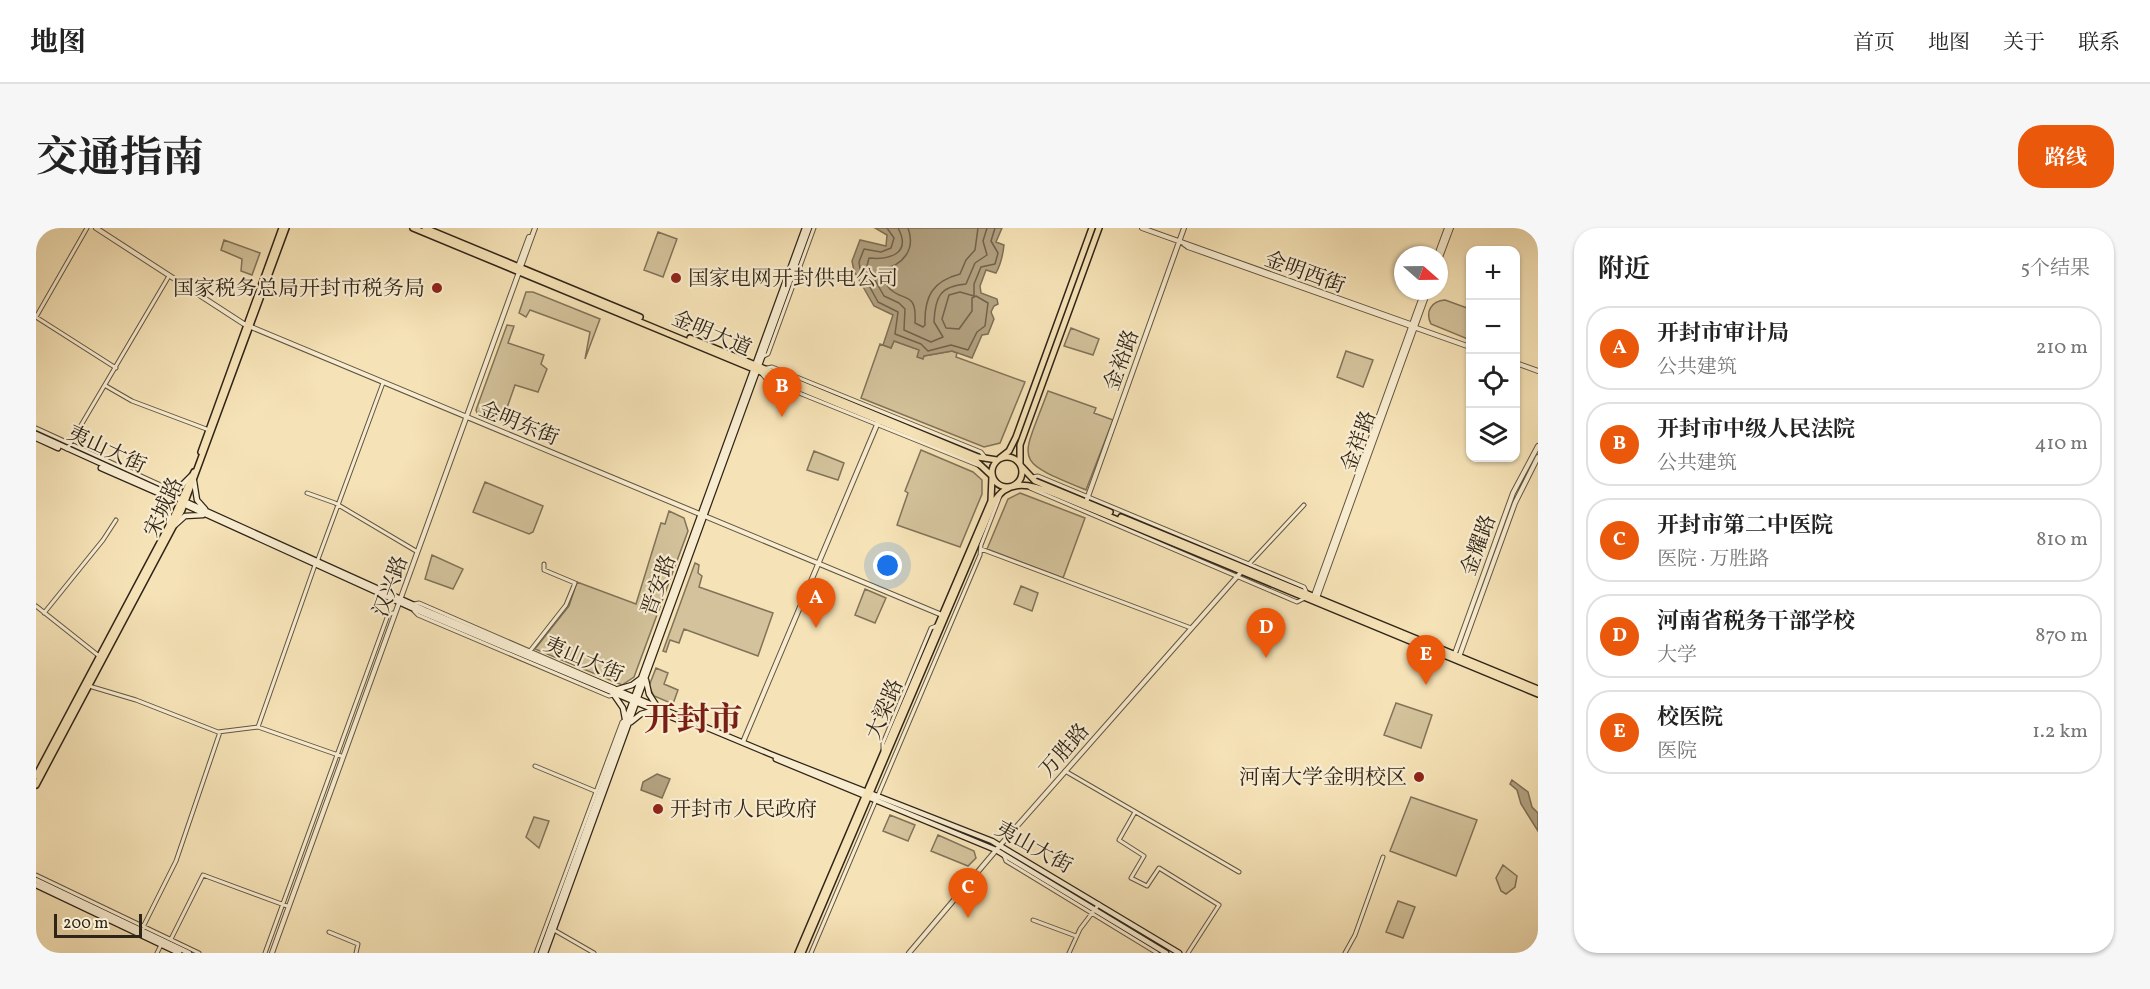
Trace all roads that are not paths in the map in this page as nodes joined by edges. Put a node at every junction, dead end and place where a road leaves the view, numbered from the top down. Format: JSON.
{"nodes":[{"id":1,"x":87,"y":228,"type":"edge"},
{"id":2,"x":96,"y":228,"type":"edge"},
{"id":3,"x":284,"y":228,"type":"edge"},
{"id":4,"x":413,"y":228,"type":"edge"},
{"id":5,"x":425,"y":228,"type":"edge"},
{"id":6,"x":534,"y":228,"type":"edge"},
{"id":7,"x":809,"y":228,"type":"edge"},
{"id":8,"x":1092,"y":228,"type":"edge"},
{"id":9,"x":1099,"y":228,"type":"edge"},
{"id":10,"x":1142,"y":228,"type":"edge"},
{"id":11,"x":1184,"y":228,"type":"edge"},
{"id":12,"x":1449,"y":228,"type":"edge"},
{"id":13,"x":1180,"y":242,"type":"junction"},
{"id":14,"x":1441,"y":246,"type":"edge"},
{"id":15,"x":1443,"y":246,"type":"edge"},
{"id":16,"x":519,"y":269,"type":"junction"},
{"id":17,"x":169,"y":276,"type":"junction"},
{"id":18,"x":1423,"y":300,"type":"edge"},
{"id":19,"x":36,"y":317,"type":"edge"},
{"id":20,"x":249,"y":326,"type":"junction"},
{"id":21,"x":1413,"y":326,"type":"junction"},
{"id":22,"x":1466,"y":346,"type":"edge"},
{"id":23,"x":1520,"y":365,"type":"edge"},
{"id":24,"x":116,"y":368,"type":"junction"},
{"id":25,"x":758,"y":368,"type":"junction"},
{"id":26,"x":1538,"y":371,"type":"edge"},
{"id":27,"x":383,"y":383,"type":"junction"},
{"id":28,"x":106,"y":386,"type":"junction"},
{"id":29,"x":466,"y":418,"type":"junction"},
{"id":30,"x":879,"y":421,"type":"junction"},
{"id":31,"x":36,"y":428,"type":"edge"},
{"id":32,"x":209,"y":430,"type":"junction"},
{"id":33,"x":36,"y":436,"type":"edge"},
{"id":34,"x":68,"y":446,"type":"junction"},
{"id":35,"x":1538,"y":446,"type":"edge"},
{"id":36,"x":1538,"y":457,"type":"edge"},
{"id":37,"x":986,"y":459,"type":"junction"},
{"id":38,"x":998,"y":459,"type":"junction"},
{"id":39,"x":1020,"y":465,"type":"junction"},
{"id":40,"x":193,"y":474,"type":"junction"},
{"id":41,"x":992,"y":476,"type":"junction"},
{"id":42,"x":194,"y":482,"type":"junction"},
{"id":43,"x":1012,"y":486,"type":"junction"},
{"id":44,"x":161,"y":492,"type":"junction"},
{"id":45,"x":307,"y":493,"type":"dead end"},
{"id":46,"x":1000,"y":494,"type":"junction"},
{"id":47,"x":1087,"y":499,"type":"junction"},
{"id":48,"x":183,"y":502,"type":"junction"},
{"id":49,"x":1304,"y":505,"type":"dead end"},
{"id":50,"x":338,"y":506,"type":"junction"},
{"id":51,"x":208,"y":514,"type":"junction"},
{"id":52,"x":702,"y":516,"type":"junction"},
{"id":53,"x":116,"y":520,"type":"dead end"},
{"id":54,"x":171,"y":527,"type":"junction"},
{"id":55,"x":981,"y":549,"type":"junction"},
{"id":56,"x":416,"y":552,"type":"junction"},
{"id":57,"x":316,"y":563,"type":"junction"},
{"id":58,"x":544,"y":564,"type":"dead end"},
{"id":59,"x":818,"y":564,"type":"junction"},
{"id":60,"x":1243,"y":570,"type":"junction"},
{"id":61,"x":1306,"y":595,"type":"junction"},
{"id":62,"x":1315,"y":599,"type":"junction"},
{"id":63,"x":399,"y":600,"type":"junction"},
{"id":64,"x":36,"y":606,"type":"edge"},
{"id":65,"x":412,"y":606,"type":"junction"},
{"id":66,"x":44,"y":613,"type":"junction"},
{"id":67,"x":944,"y":616,"type":"junction"},
{"id":68,"x":1191,"y":628,"type":"junction"},
{"id":69,"x":530,"y":651,"type":"junction"},
{"id":70,"x":99,"y":656,"type":"junction"},
{"id":71,"x":1456,"y":658,"type":"junction"},
{"id":72,"x":644,"y":678,"type":"junction"},
{"id":73,"x":88,"y":686,"type":"junction"},
{"id":74,"x":1538,"y":689,"type":"edge"},
{"id":75,"x":615,"y":692,"type":"junction"},
{"id":76,"x":1538,"y":694,"type":"edge"},
{"id":77,"x":636,"y":700,"type":"junction"},
{"id":78,"x":656,"y":709,"type":"junction"},
{"id":79,"x":626,"y":722,"type":"junction"},
{"id":80,"x":258,"y":727,"type":"junction"},
{"id":81,"x":220,"y":732,"type":"junction"},
{"id":82,"x":743,"y":742,"type":"junction"},
{"id":83,"x":339,"y":755,"type":"junction"},
{"id":84,"x":536,"y":766,"type":"dead end"},
{"id":85,"x":1065,"y":771,"type":"junction"},
{"id":86,"x":36,"y":776,"type":"edge"},
{"id":87,"x":36,"y":786,"type":"edge"},
{"id":88,"x":598,"y":792,"type":"junction"},
{"id":89,"x":868,"y":794,"type":"junction"},
{"id":90,"x":878,"y":795,"type":"junction"},
{"id":91,"x":876,"y":801,"type":"junction"},
{"id":92,"x":1135,"y":812,"type":"junction"},
{"id":93,"x":1001,"y":845,"type":"junction"},
{"id":94,"x":996,"y":850,"type":"junction"},
{"id":95,"x":1383,"y":857,"type":"dead end"},
{"id":96,"x":1239,"y":872,"type":"dead end"},
{"id":97,"x":36,"y":875,"type":"edge"},
{"id":98,"x":36,"y":883,"type":"edge"},
{"id":99,"x":1099,"y":904,"type":"junction"},
{"id":100,"x":285,"y":905,"type":"junction"},
{"id":101,"x":1093,"y":912,"type":"junction"},
{"id":102,"x":1033,"y":920,"type":"dead end"},
{"id":103,"x":144,"y":925,"type":"junction"},
{"id":104,"x":554,"y":930,"type":"junction"},
{"id":105,"x":141,"y":931,"type":"junction"},
{"id":106,"x":330,"y":932,"type":"dead end"},
{"id":107,"x":1076,"y":936,"type":"junction"},
{"id":108,"x":171,"y":939,"type":"junction"},
{"id":109,"x":161,"y":945,"type":"junction"},
{"id":110,"x":157,"y":953,"type":"edge"},
{"id":111,"x":178,"y":953,"type":"edge"},
{"id":112,"x":189,"y":953,"type":"edge"},
{"id":113,"x":199,"y":953,"type":"edge"},
{"id":114,"x":269,"y":953,"type":"edge"},
{"id":115,"x":356,"y":953,"type":"edge"},
{"id":116,"x":536,"y":953,"type":"edge"},
{"id":117,"x":540,"y":953,"type":"edge"},
{"id":118,"x":545,"y":953,"type":"edge"},
{"id":119,"x":594,"y":953,"type":"edge"},
{"id":120,"x":800,"y":953,"type":"edge"},
{"id":121,"x":811,"y":953,"type":"edge"},
{"id":122,"x":909,"y":953,"type":"edge"},
{"id":123,"x":1069,"y":953,"type":"edge"},
{"id":124,"x":1155,"y":953,"type":"edge"},
{"id":125,"x":1166,"y":953,"type":"edge"},
{"id":126,"x":1179,"y":953,"type":"edge"},
{"id":127,"x":1188,"y":953,"type":"edge"},
{"id":128,"x":1345,"y":953,"type":"edge"}],
"edges":[{"from":1,"to":19,"type":"street"},
{"from":2,"to":17,"type":"street","name":"金明东街"},
{"from":3,"to":20,"type":"main road","name":"宋城路"},
{"from":4,"to":16,"type":"main road","name":"金明大道"},
{"from":5,"to":16,"type":"main road","name":"金明大道"},
{"from":6,"to":16,"type":"street","name":"汉兴路"},
{"from":7,"to":25,"type":"main road","name":"晋安路"},
{"from":7,"to":25,"type":"main road","name":"晋安路"},
{"from":8,"to":38,"type":"main road"},
{"from":9,"to":39,"type":"main road"},
{"from":10,"to":13,"type":"street","name":"金明西街"},
{"from":11,"to":13,"type":"street","name":"金裕路"},
{"from":12,"to":14,"type":"street"},
{"from":12,"to":15,"type":"street"},
{"from":13,"to":21,"type":"street","name":"金明西街"},
{"from":13,"to":47,"type":"street","name":"金裕路"},
{"from":16,"to":25,"type":"main road","name":"金明大道"},
{"from":16,"to":29,"type":"street","name":"汉兴路"},
{"from":17,"to":20,"type":"street","name":"金明东街"},
{"from":17,"to":24,"type":"street"},
{"from":18,"to":21,"type":"street","name":"金祥路"},
{"from":19,"to":24,"type":"street"},
{"from":20,"to":27,"type":"street","name":"金明东街"},
{"from":20,"to":32,"type":"main road","name":"宋城路"},
{"from":20,"to":42,"type":"main road","name":"宋城路"},
{"from":21,"to":22,"type":"street","name":"金明西街"},
{"from":21,"to":62,"type":"street","name":"金祥路"},
{"from":23,"to":26,"type":"street"},
{"from":24,"to":28,"type":"street"},
{"from":25,"to":30,"type":"main road","name":"金明大道"},
{"from":25,"to":30,"type":"street"},
{"from":25,"to":37,"type":"street"},
{"from":25,"to":52,"type":"main road","name":"晋安路"},
{"from":27,"to":29,"type":"street","name":"金明东街"},
{"from":27,"to":50,"type":"street"},
{"from":28,"to":32,"type":"street"},
{"from":28,"to":34,"type":"street"},
{"from":29,"to":52,"type":"street","name":"金明东街"},
{"from":29,"to":56,"type":"street","name":"汉兴路"},
{"from":29,"to":63,"type":"street","name":"汉兴路"},
{"from":30,"to":37,"type":"main road","name":"金明大道"},
{"from":30,"to":41,"type":"main road","name":"金明大道"},
{"from":30,"to":59,"type":"street"},
{"from":31,"to":34,"type":"street"},
{"from":32,"to":40,"type":"main road","name":"宋城路"},
{"from":33,"to":34,"type":"main road","name":"夷山大街"},
{"from":33,"to":44,"type":"main road","name":"夷山大街"},
{"from":34,"to":44,"type":"main road","name":"夷山大街"},
{"from":35,"to":71,"type":"street","name":"金耀路"},
{"from":36,"to":71,"type":"street","name":"金耀路"},
{"from":37,"to":38,"type":"main road","name":"金明大道"},
{"from":38,"to":39,"type":"main road"},
{"from":38,"to":41,"type":"main road"},
{"from":39,"to":43,"type":"main road"},
{"from":39,"to":47,"type":"main road"},
{"from":40,"to":44,"type":"main road"},
{"from":40,"to":48,"type":"main road","name":"宋城路"},
{"from":41,"to":43,"type":"main road"},
{"from":41,"to":67,"type":"main road","name":"大梁路"},
{"from":42,"to":48,"type":"main road","name":"宋城路"},
{"from":42,"to":51,"type":"main road"},
{"from":43,"to":46,"type":"main road","name":"大梁路"},
{"from":43,"to":60,"type":"main road"},
{"from":44,"to":48,"type":"main road","name":"夷山大街"},
{"from":44,"to":54,"type":"main road"},
{"from":45,"to":50,"type":"street"},
{"from":46,"to":55,"type":"street"},
{"from":46,"to":67,"type":"main road","name":"大梁路"},
{"from":47,"to":60,"type":"main road"},
{"from":48,"to":51,"type":"main road","name":"夷山大街"},
{"from":48,"to":54,"type":"main road","name":"宋城路"},
{"from":49,"to":60,"type":"street"},
{"from":50,"to":56,"type":"street"},
{"from":50,"to":57,"type":"street"},
{"from":51,"to":54,"type":"main road"},
{"from":51,"to":57,"type":"main road","name":"夷山大街"},
{"from":52,"to":59,"type":"street","name":"金明东街"},
{"from":52,"to":72,"type":"main road","name":"晋安路"},
{"from":53,"to":66,"type":"street"},
{"from":54,"to":70,"type":"main road","name":"宋城路"},
{"from":54,"to":73,"type":"main road","name":"宋城路"},
{"from":55,"to":68,"type":"street"},
{"from":55,"to":90,"type":"street"},
{"from":56,"to":63,"type":"street","name":"汉兴路"},
{"from":57,"to":63,"type":"main road","name":"夷山大街"},
{"from":57,"to":80,"type":"street"},
{"from":58,"to":69,"type":"street"},
{"from":59,"to":67,"type":"street","name":"金明东街"},
{"from":59,"to":82,"type":"street"},
{"from":60,"to":61,"type":"main road"},
{"from":60,"to":61,"type":"street"},
{"from":60,"to":68,"type":"street","name":"万胜路"},
{"from":61,"to":62,"type":"main road"},
{"from":62,"to":71,"type":"main road"},
{"from":63,"to":65,"type":"main road","name":"夷山大街"},
{"from":63,"to":83,"type":"street","name":"汉兴路"},
{"from":63,"to":114,"type":"street","name":"汉兴路"},
{"from":64,"to":66,"type":"street"},
{"from":65,"to":69,"type":"street"},
{"from":65,"to":75,"type":"main road","name":"夷山大街"},
{"from":66,"to":70,"type":"street"},
{"from":67,"to":89,"type":"main road","name":"大梁路"},
{"from":67,"to":89,"type":"main road","name":"大梁路"},
{"from":68,"to":85,"type":"street","name":"万胜路"},
{"from":69,"to":75,"type":"street"},
{"from":70,"to":86,"type":"main road","name":"宋城路"},
{"from":71,"to":74,"type":"main road"},
{"from":71,"to":76,"type":"main road"},
{"from":72,"to":75,"type":"main road"},
{"from":72,"to":77,"type":"main road","name":"晋安路"},
{"from":72,"to":78,"type":"main road"},
{"from":73,"to":81,"type":"street"},
{"from":73,"to":87,"type":"main road","name":"宋城路"},
{"from":75,"to":77,"type":"main road","name":"夷山大街"},
{"from":75,"to":79,"type":"main road"},
{"from":77,"to":78,"type":"main road","name":"夷山大街"},
{"from":77,"to":79,"type":"main road","name":"晋安路"},
{"from":78,"to":79,"type":"main road"},
{"from":78,"to":82,"type":"main road","name":"夷山大街"},
{"from":78,"to":89,"type":"main road","name":"夷山大街"},
{"from":79,"to":88,"type":"main road","name":"晋安路"},
{"from":79,"to":104,"type":"main road","name":"晋安路"},
{"from":80,"to":81,"type":"street"},
{"from":80,"to":83,"type":"street"},
{"from":81,"to":103,"type":"street"},
{"from":82,"to":89,"type":"main road","name":"夷山大街"},
{"from":83,"to":100,"type":"street","name":"汉兴路"},
{"from":84,"to":88,"type":"street"},
{"from":85,"to":92,"type":"street"},
{"from":85,"to":93,"type":"street","name":"万胜路"},
{"from":88,"to":116,"type":"street"},
{"from":88,"to":117,"type":"main road","name":"晋安路"},
{"from":89,"to":90,"type":"main road","name":"夷山大街"},
{"from":89,"to":91,"type":"main road","name":"夷山大街"},
{"from":89,"to":120,"type":"main road","name":"大梁路"},
{"from":90,"to":91,"type":"street"},
{"from":90,"to":93,"type":"main road","name":"夷山大街"},
{"from":91,"to":94,"type":"main road","name":"夷山大街"},
{"from":91,"to":121,"type":"street"},
{"from":92,"to":96,"type":"street"},
{"from":92,"to":127,"type":"street"},
{"from":93,"to":94,"type":"street","name":"万胜路"},
{"from":93,"to":99,"type":"main road","name":"夷山大街"},
{"from":94,"to":101,"type":"main road","name":"夷山大街"},
{"from":94,"to":122,"type":"street","name":"万胜路"},
{"from":95,"to":128,"type":"street"},
{"from":97,"to":103,"type":"street"},
{"from":98,"to":105,"type":"main road"},
{"from":98,"to":109,"type":"main road"},
{"from":99,"to":101,"type":"street"},
{"from":99,"to":126,"type":"main road","name":"夷山大街"},
{"from":100,"to":108,"type":"street"},
{"from":100,"to":114,"type":"street","name":"汉兴路"},
{"from":101,"to":107,"type":"street"},
{"from":101,"to":124,"type":"street"},
{"from":101,"to":125,"type":"main road","name":"夷山大街"},
{"from":102,"to":107,"type":"street"},
{"from":103,"to":105,"type":"street"},
{"from":103,"to":108,"type":"street"},
{"from":104,"to":118,"type":"main road","name":"晋安路"},
{"from":104,"to":119,"type":"street"},
{"from":105,"to":112,"type":"main road"},
{"from":106,"to":115,"type":"street"},
{"from":107,"to":123,"type":"street"},
{"from":108,"to":113,"type":"street"},
{"from":109,"to":110,"type":"street"},
{"from":109,"to":111,"type":"main road"}]}
